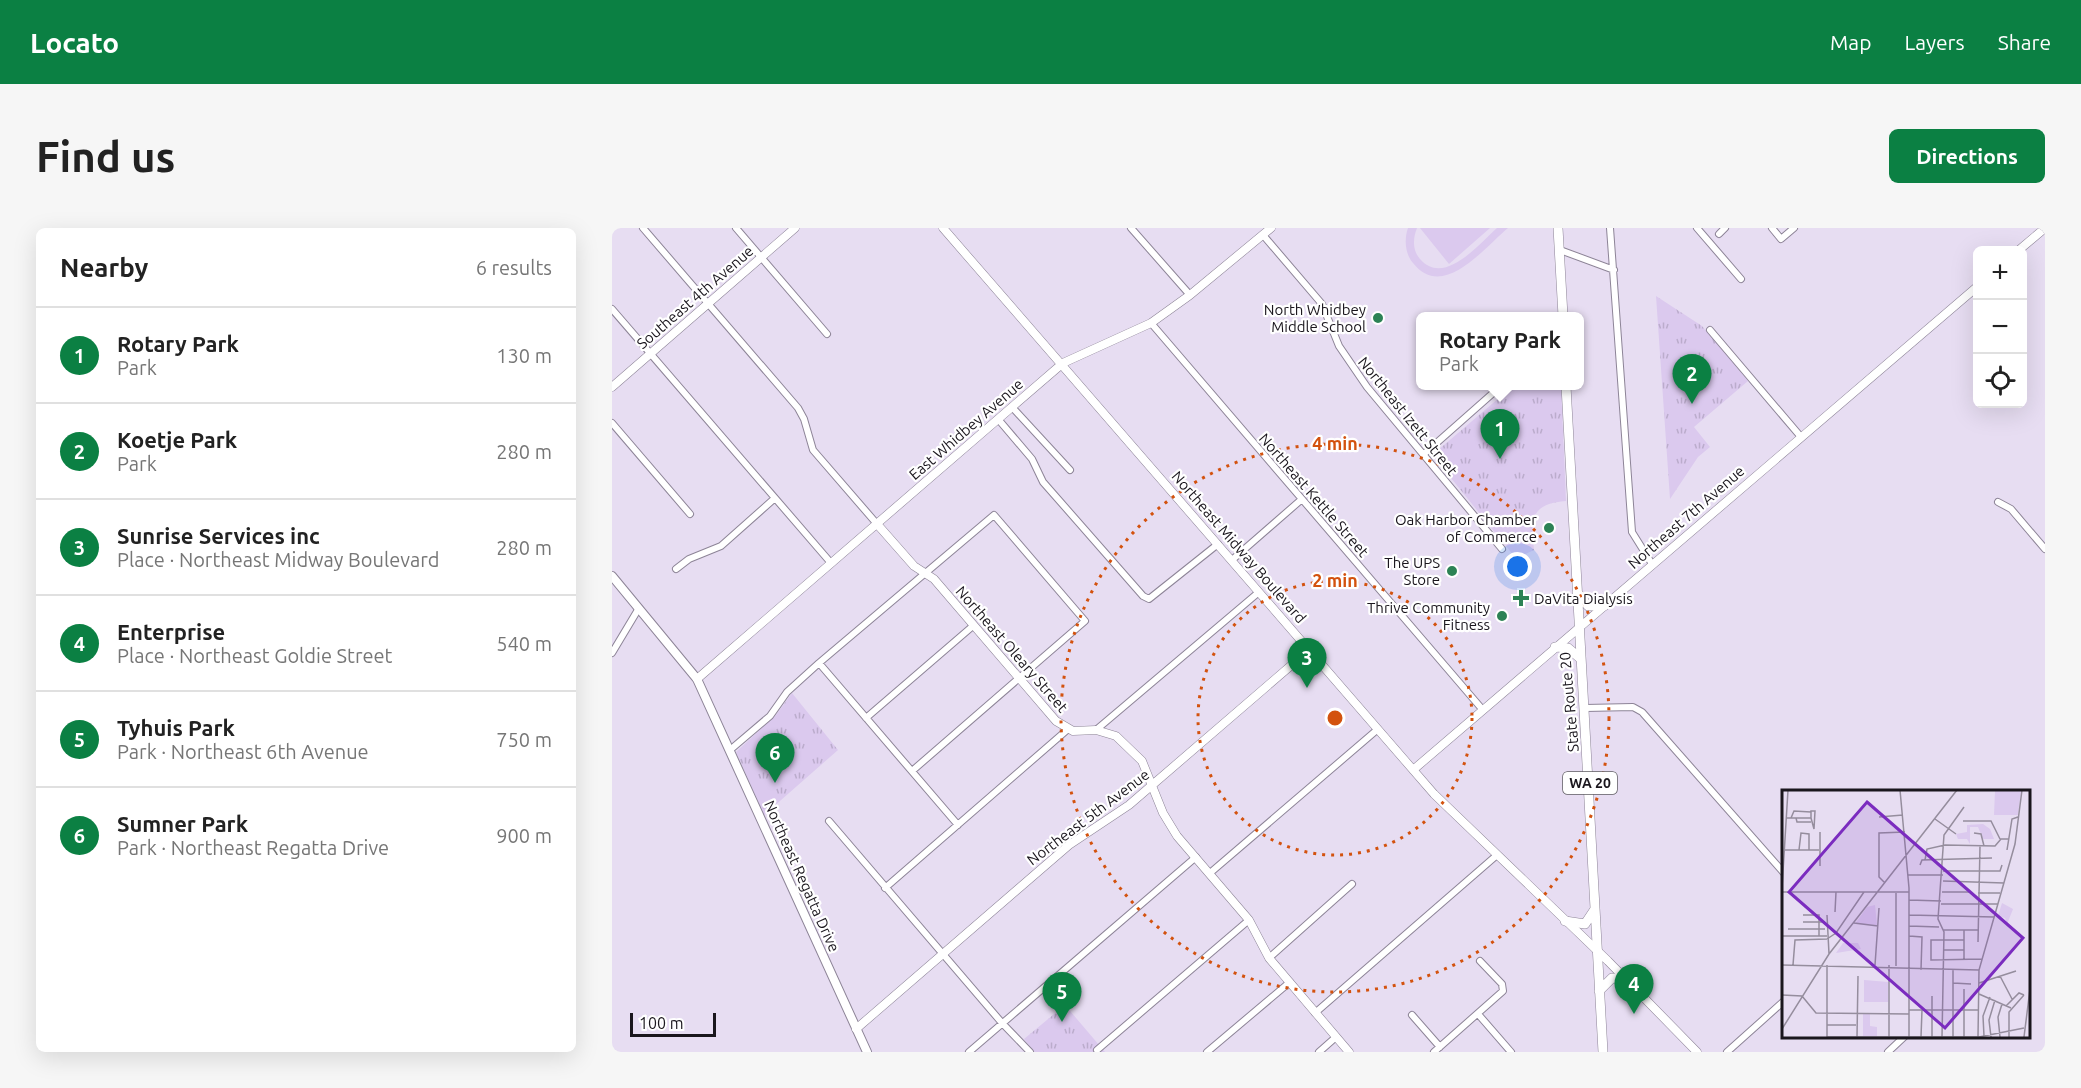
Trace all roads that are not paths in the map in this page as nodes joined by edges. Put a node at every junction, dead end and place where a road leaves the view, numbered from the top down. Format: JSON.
{"nodes":[{"id":1,"x":643,"y":228,"type":"edge"},
{"id":2,"x":735,"y":228,"type":"edge"},
{"id":3,"x":795,"y":228,"type":"edge"},
{"id":4,"x":943,"y":228,"type":"edge"},
{"id":5,"x":1131,"y":228,"type":"edge"},
{"id":6,"x":1271,"y":228,"type":"edge"},
{"id":7,"x":1558,"y":228,"type":"edge"},
{"id":8,"x":1610,"y":228,"type":"edge"},
{"id":9,"x":1697,"y":228,"type":"edge"},
{"id":10,"x":1725,"y":228,"type":"edge"},
{"id":11,"x":1772,"y":228,"type":"edge"},
{"id":12,"x":1794,"y":228,"type":"edge"},
{"id":13,"x":2045,"y":228,"type":"edge"},
{"id":14,"x":1719,"y":234,"type":"dead end"},
{"id":15,"x":1263,"y":235,"type":"junction"},
{"id":16,"x":2024,"y":246,"type":"edge"},
{"id":17,"x":1560,"y":250,"type":"junction"},
{"id":18,"x":761,"y":257,"type":"junction"},
{"id":19,"x":1614,"y":270,"type":"junction"},
{"id":20,"x":1741,"y":279,"type":"dead end"},
{"id":21,"x":1973,"y":289,"type":"edge"},
{"id":22,"x":1190,"y":296,"type":"junction"},
{"id":23,"x":707,"y":304,"type":"junction"},
{"id":24,"x":612,"y":309,"type":"edge"},
{"id":25,"x":1563,"y":312,"type":"edge"},
{"id":26,"x":1151,"y":323,"type":"junction"},
{"id":27,"x":1710,"y":330,"type":"dead end"},
{"id":28,"x":827,"y":334,"type":"dead end"},
{"id":29,"x":650,"y":354,"type":"junction"},
{"id":30,"x":1062,"y":363,"type":"junction"},
{"id":31,"x":612,"y":387,"type":"edge"},
{"id":32,"x":1496,"y":390,"type":"edge"},
{"id":33,"x":1566,"y":390,"type":"edge"},
{"id":34,"x":1012,"y":407,"type":"junction"},
{"id":35,"x":998,"y":419,"type":"junction"},
{"id":36,"x":612,"y":423,"type":"edge"},
{"id":37,"x":1801,"y":437,"type":"junction"},
{"id":38,"x":1424,"y":454,"type":"junction"},
{"id":39,"x":1070,"y":470,"type":"dead end"},
{"id":40,"x":775,"y":498,"type":"junction"},
{"id":41,"x":1302,"y":499,"type":"junction"},
{"id":42,"x":1998,"y":502,"type":"dead end"},
{"id":43,"x":690,"y":514,"type":"dead end"},
{"id":44,"x":877,"y":524,"type":"junction"},
{"id":45,"x":1218,"y":544,"type":"junction"},
{"id":46,"x":1502,"y":549,"type":"dead end"},
{"id":47,"x":2045,"y":549,"type":"edge"},
{"id":48,"x":1232,"y":560,"type":"junction"},
{"id":49,"x":831,"y":563,"type":"junction"},
{"id":50,"x":1652,"y":564,"type":"junction"},
{"id":51,"x":676,"y":569,"type":"dead end"},
{"id":52,"x":924,"y":572,"type":"junction"},
{"id":53,"x":612,"y":576,"type":"edge"},
{"id":54,"x":1576,"y":589,"type":"junction"},
{"id":55,"x":1259,"y":592,"type":"junction"},
{"id":56,"x":1604,"y":606,"type":"junction"},
{"id":57,"x":639,"y":608,"type":"junction"},
{"id":58,"x":974,"y":625,"type":"junction"},
{"id":59,"x":1578,"y":627,"type":"junction"},
{"id":60,"x":1555,"y":647,"type":"junction"},
{"id":61,"x":1309,"y":650,"type":"junction"},
{"id":62,"x":612,"y":653,"type":"edge"},
{"id":63,"x":1581,"y":659,"type":"junction"},
{"id":64,"x":819,"y":663,"type":"junction"},
{"id":65,"x":698,"y":679,"type":"junction"},
{"id":66,"x":1020,"y":679,"type":"junction"},
{"id":67,"x":1585,"y":708,"type":"junction"},
{"id":68,"x":1482,"y":709,"type":"junction"},
{"id":69,"x":866,"y":718,"type":"junction"},
{"id":70,"x":1378,"y":729,"type":"junction"},
{"id":71,"x":1067,"y":730,"type":"junction"},
{"id":72,"x":1096,"y":730,"type":"junction"},
{"id":73,"x":730,"y":750,"type":"junction"},
{"id":74,"x":1413,"y":770,"type":"junction"},
{"id":75,"x":912,"y":771,"type":"junction"},
{"id":76,"x":1153,"y":785,"type":"junction"},
{"id":77,"x":830,"y":821,"type":"dead end"},
{"id":78,"x":958,"y":825,"type":"junction"},
{"id":79,"x":1497,"y":855,"type":"junction"},
{"id":80,"x":1196,"y":857,"type":"junction"},
{"id":81,"x":1782,"y":871,"type":"edge"},
{"id":82,"x":1210,"y":873,"type":"junction"},
{"id":83,"x":1352,"y":884,"type":"dead end"},
{"id":84,"x":885,"y":888,"type":"junction"},
{"id":85,"x":1596,"y":907,"type":"junction"},
{"id":86,"x":1249,"y":920,"type":"junction"},
{"id":87,"x":1564,"y":921,"type":"junction"},
{"id":88,"x":1598,"y":952,"type":"junction"},
{"id":89,"x":942,"y":954,"type":"junction"},
{"id":90,"x":1269,"y":958,"type":"junction"},
{"id":91,"x":1480,"y":961,"type":"dead end"},
{"id":92,"x":1625,"y":979,"type":"junction"},
{"id":93,"x":1290,"y":982,"type":"junction"},
{"id":94,"x":1599,"y":991,"type":"junction"},
{"id":95,"x":1782,"y":1003,"type":"edge"},
{"id":96,"x":1316,"y":1013,"type":"junction"},
{"id":97,"x":1478,"y":1014,"type":"junction"},
{"id":98,"x":1412,"y":1015,"type":"dead end"},
{"id":99,"x":1002,"y":1023,"type":"junction"},
{"id":100,"x":856,"y":1029,"type":"junction"},
{"id":101,"x":1336,"y":1037,"type":"junction"},
{"id":102,"x":1903,"y":1037,"type":"edge"},
{"id":103,"x":1097,"y":1050,"type":"dead end"},
{"id":104,"x":1437,"y":1050,"type":"edge"},
{"id":105,"x":867,"y":1052,"type":"edge"},
{"id":106,"x":969,"y":1052,"type":"edge"},
{"id":107,"x":1030,"y":1052,"type":"edge"},
{"id":108,"x":1207,"y":1052,"type":"edge"},
{"id":109,"x":1319,"y":1052,"type":"edge"},
{"id":110,"x":1349,"y":1052,"type":"edge"},
{"id":111,"x":1510,"y":1052,"type":"edge"},
{"id":112,"x":1603,"y":1052,"type":"edge"},
{"id":113,"x":1697,"y":1052,"type":"edge"},
{"id":114,"x":1727,"y":1052,"type":"edge"},
{"id":115,"x":1888,"y":1052,"type":"edge"}],
"edges":[{"from":1,"to":23,"type":"street"},
{"from":2,"to":18,"type":"street"},
{"from":3,"to":18,"type":"street","name":"Southeast 4th Avenue"},
{"from":4,"to":30,"type":"street","name":"Northeast Midway Boulevard"},
{"from":5,"to":22,"type":"street"},
{"from":6,"to":15,"type":"street","name":"East Whidbey Avenue"},
{"from":7,"to":17,"type":"main road"},
{"from":8,"to":19,"type":"street"},
{"from":9,"to":20,"type":"street"},
{"from":10,"to":14,"type":"street"},
{"from":11,"to":12,"type":"street"},
{"from":13,"to":16,"type":"street"},
{"from":15,"to":22,"type":"street","name":"East Whidbey Avenue"},
{"from":15,"to":38,"type":"street","name":"Northeast Izett Street"},
{"from":17,"to":19,"type":"street"},
{"from":17,"to":25,"type":"main road"},
{"from":18,"to":23,"type":"street","name":"Southeast 4th Avenue"},
{"from":18,"to":28,"type":"street"},
{"from":19,"to":50,"type":"street"},
{"from":21,"to":37,"type":"street","name":"Northeast 7th Avenue"},
{"from":22,"to":26,"type":"street","name":"East Whidbey Avenue"},
{"from":23,"to":29,"type":"street","name":"Southeast 4th Avenue"},
{"from":23,"to":44,"type":"street"},
{"from":24,"to":29,"type":"street"},
{"from":26,"to":30,"type":"street","name":"East Whidbey Avenue"},
{"from":26,"to":41,"type":"street","name":"Northeast Kettle Street"},
{"from":27,"to":37,"type":"street"},
{"from":29,"to":31,"type":"street","name":"Southeast 4th Avenue"},
{"from":29,"to":40,"type":"street"},
{"from":30,"to":34,"type":"street","name":"East Whidbey Avenue"},
{"from":30,"to":45,"type":"street","name":"Northeast Midway Boulevard"},
{"from":32,"to":38,"type":"street"},
{"from":33,"to":54,"type":"main road","name":"State Route 20","number":"WA 20"},
{"from":34,"to":35,"type":"street","name":"East Whidbey Avenue"},
{"from":34,"to":39,"type":"street"},
{"from":35,"to":44,"type":"street","name":"East Whidbey Avenue"},
{"from":35,"to":45,"type":"street"},
{"from":36,"to":43,"type":"street"},
{"from":37,"to":50,"type":"street","name":"Northeast 7th Avenue"},
{"from":38,"to":46,"type":"street","name":"Northeast Izett Street"},
{"from":40,"to":49,"type":"street"},
{"from":40,"to":51,"type":"street"},
{"from":41,"to":48,"type":"street"},
{"from":41,"to":68,"type":"street","name":"Northeast Kettle Street"},
{"from":42,"to":47,"type":"street"},
{"from":44,"to":49,"type":"street","name":"East Whidbey Avenue"},
{"from":44,"to":52,"type":"street","name":"Northeast Oleary Street"},
{"from":45,"to":48,"type":"street","name":"Northeast Midway Boulevard"},
{"from":48,"to":55,"type":"street","name":"Northeast Midway Boulevard"},
{"from":49,"to":65,"type":"street","name":"East Whidbey Avenue"},
{"from":50,"to":56,"type":"street","name":"Northeast 7th Avenue"},
{"from":52,"to":58,"type":"street","name":"Northeast Oleary Street"},
{"from":52,"to":64,"type":"street"},
{"from":52,"to":66,"type":"street"},
{"from":53,"to":57,"type":"main road","name":"Northeast Regatta Drive"},
{"from":54,"to":56,"type":"main road"},
{"from":54,"to":59,"type":"main road","name":"State Route 20","number":"WA 20"},
{"from":55,"to":61,"type":"street","name":"Northeast Midway Boulevard"},
{"from":55,"to":72,"type":"street"},
{"from":56,"to":59,"type":"street","name":"Northeast 7th Avenue"},
{"from":57,"to":62,"type":"street"},
{"from":57,"to":65,"type":"main road","name":"Northeast Regatta Drive"},
{"from":58,"to":66,"type":"street","name":"Northeast Oleary Street"},
{"from":58,"to":69,"type":"street"},
{"from":59,"to":60,"type":"street","name":"Northeast 7th Avenue"},
{"from":59,"to":63,"type":"main road","name":"State Route 20","number":"WA 20"},
{"from":60,"to":63,"type":"main road"},
{"from":60,"to":68,"type":"street","name":"Northeast 7th Avenue"},
{"from":61,"to":70,"type":"street","name":"Northeast Midway Boulevard"},
{"from":61,"to":76,"type":"street","name":"Northeast 5th Avenue"},
{"from":63,"to":67,"type":"main road","name":"State Route 20","number":"WA 20"},
{"from":64,"to":69,"type":"street"},
{"from":64,"to":73,"type":"street"},
{"from":65,"to":73,"type":"main road","name":"Northeast Regatta Drive"},
{"from":66,"to":71,"type":"street","name":"Northeast Oleary Street"},
{"from":66,"to":75,"type":"street"},
{"from":67,"to":81,"type":"street"},
{"from":67,"to":85,"type":"main road","name":"State Route 20","number":"WA 20"},
{"from":68,"to":74,"type":"street","name":"Northeast 7th Avenue"},
{"from":69,"to":75,"type":"street"},
{"from":70,"to":74,"type":"street","name":"Northeast Midway Boulevard"},
{"from":70,"to":82,"type":"street"},
{"from":71,"to":72,"type":"street","name":"Northeast Oleary Street"},
{"from":71,"to":78,"type":"street"},
{"from":72,"to":76,"type":"street","name":"Northeast Oleary Street"},
{"from":73,"to":100,"type":"main road","name":"Northeast Regatta Drive"},
{"from":74,"to":79,"type":"street","name":"Northeast Midway Boulevard"},
{"from":75,"to":78,"type":"street"},
{"from":76,"to":80,"type":"street","name":"Northeast Oleary Street"},
{"from":76,"to":89,"type":"street","name":"Northeast 5th Avenue"},
{"from":77,"to":84,"type":"street"},
{"from":78,"to":84,"type":"street"},
{"from":79,"to":87,"type":"street","name":"Northeast Midway Boulevard"},
{"from":79,"to":96,"type":"street"},
{"from":80,"to":82,"type":"street","name":"Northeast Oleary Street"},
{"from":80,"to":99,"type":"street"},
{"from":82,"to":86,"type":"street","name":"Northeast Oleary Street"},
{"from":83,"to":90,"type":"street"},
{"from":84,"to":89,"type":"street"},
{"from":85,"to":87,"type":"main road"},
{"from":85,"to":88,"type":"main road","name":"State Route 20","number":"WA 20"},
{"from":86,"to":90,"type":"street","name":"Northeast Oleary Street"},
{"from":86,"to":103,"type":"street"},
{"from":87,"to":88,"type":"street","name":"Northeast Midway Boulevard"},
{"from":88,"to":92,"type":"street","name":"Northeast Midway Boulevard"},
{"from":88,"to":94,"type":"main road","name":"State Route 20","number":"WA 20"},
{"from":89,"to":99,"type":"street"},
{"from":89,"to":100,"type":"street","name":"Northeast 5th Avenue"},
{"from":90,"to":93,"type":"street","name":"Northeast Oleary Street"},
{"from":91,"to":97,"type":"street"},
{"from":92,"to":94,"type":"main road"},
{"from":92,"to":113,"type":"street","name":"Northeast Midway Boulevard"},
{"from":93,"to":96,"type":"street","name":"Northeast Oleary Street"},
{"from":93,"to":108,"type":"street"},
{"from":94,"to":112,"type":"main road","name":"State Route 20","number":"WA 20"},
{"from":95,"to":114,"type":"street"},
{"from":96,"to":101,"type":"street","name":"Northeast Oleary Street"},
{"from":97,"to":104,"type":"street"},
{"from":97,"to":111,"type":"street"},
{"from":98,"to":104,"type":"street"},
{"from":99,"to":106,"type":"street"},
{"from":99,"to":107,"type":"street"},
{"from":100,"to":105,"type":"main road","name":"Northeast Regatta Drive"},
{"from":101,"to":109,"type":"street"},
{"from":101,"to":110,"type":"street","name":"Northeast Oleary Street"},
{"from":102,"to":115,"type":"street"}]}
